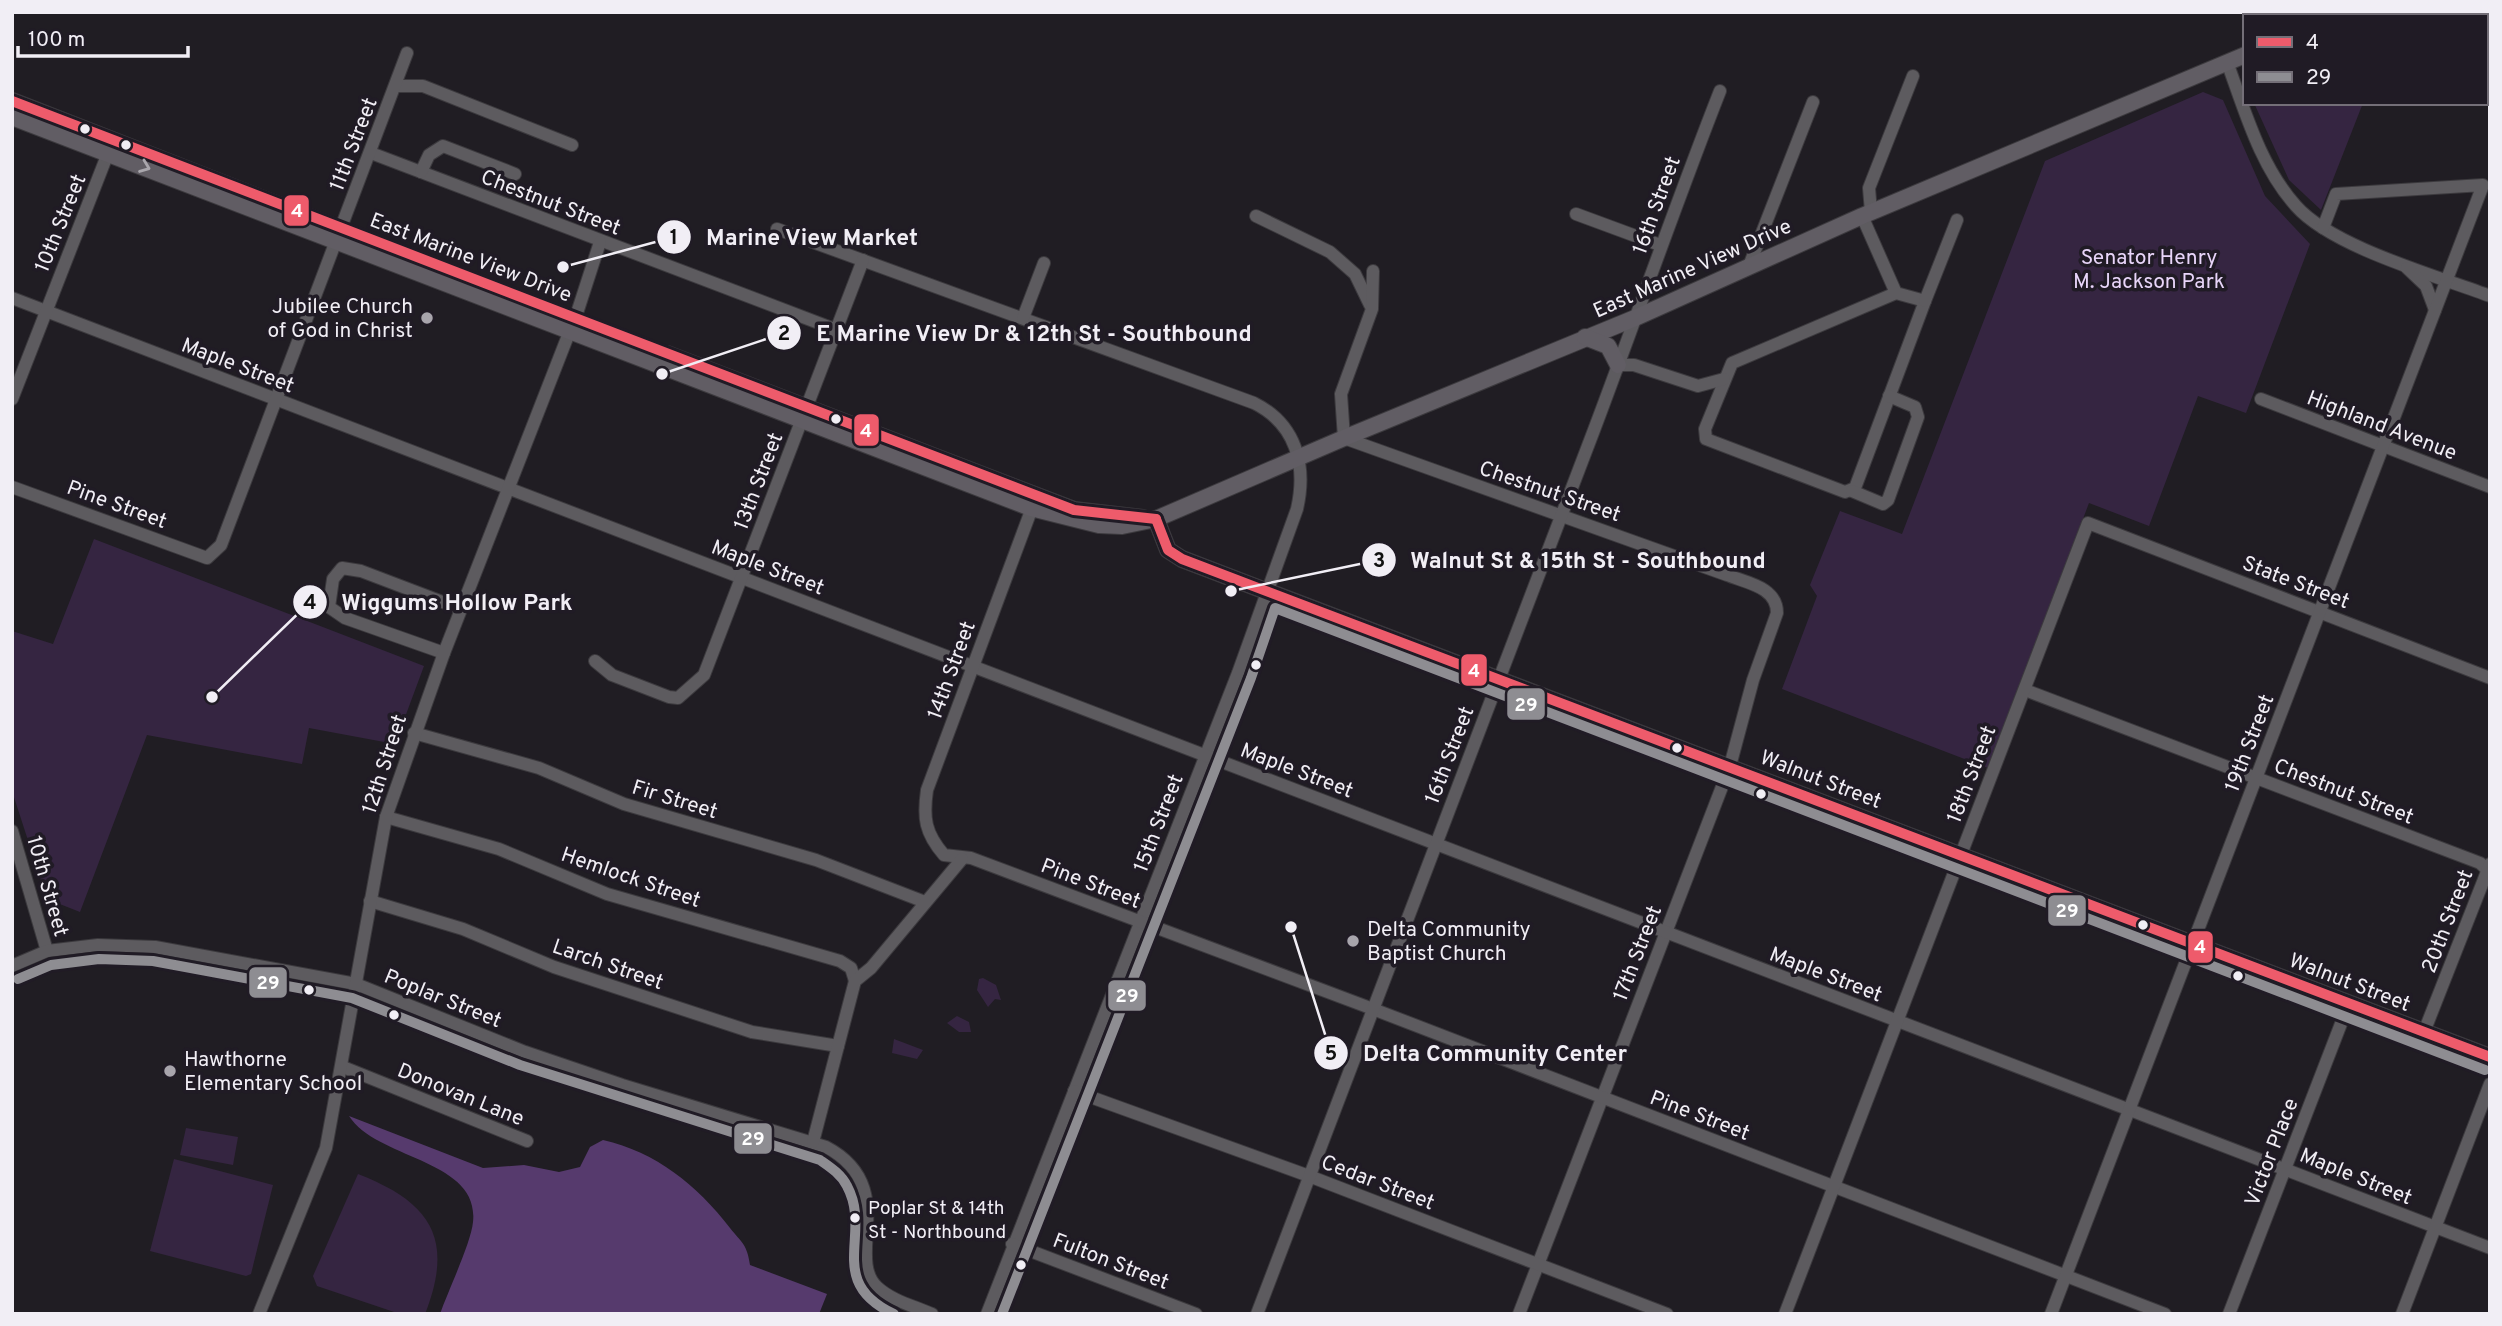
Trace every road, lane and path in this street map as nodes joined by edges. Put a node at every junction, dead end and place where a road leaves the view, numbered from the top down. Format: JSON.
{"nodes":[{"id":1,"x":2434,"y":12,"type":"edge"},
{"id":2,"x":2410,"y":14,"type":"edge"},
{"id":3,"x":407,"y":53,"type":"dead end"},
{"id":4,"x":2243,"y":56,"type":"edge"},
{"id":5,"x":2227,"y":62,"type":"junction"},
{"id":6,"x":1913,"y":76,"type":"dead end"},
{"id":7,"x":396,"y":86,"type":"junction"},
{"id":8,"x":1720,"y":91,"type":"dead end"},
{"id":9,"x":12,"y":101,"type":"edge"},
{"id":10,"x":1813,"y":102,"type":"dead end"},
{"id":11,"x":2243,"y":103,"type":"edge"},
{"id":12,"x":2244,"y":105,"type":"edge"},
{"id":13,"x":12,"y":117,"type":"edge"},
{"id":14,"x":572,"y":145,"type":"dead end"},
{"id":15,"x":111,"y":146,"type":"junction"},
{"id":16,"x":371,"y":153,"type":"junction"},
{"id":17,"x":421,"y":172,"type":"junction"},
{"id":18,"x":515,"y":174,"type":"dead end"},
{"id":19,"x":1576,"y":214,"type":"dead end"},
{"id":20,"x":1866,"y":214,"type":"junction"},
{"id":21,"x":1256,"y":216,"type":"dead end"},
{"id":22,"x":1957,"y":220,"type":"dead end"},
{"id":23,"x":776,"y":229,"type":"dead end"},
{"id":24,"x":2323,"y":229,"type":"junction"},
{"id":25,"x":339,"y":234,"type":"junction"},
{"id":26,"x":600,"y":242,"type":"junction"},
{"id":27,"x":1660,"y":245,"type":"junction"},
{"id":28,"x":863,"y":260,"type":"junction"},
{"id":29,"x":2402,"y":262,"type":"junction"},
{"id":30,"x":1044,"y":263,"type":"dead end"},
{"id":31,"x":1749,"y":266,"type":"junction"},
{"id":32,"x":1373,"y":271,"type":"dead end"},
{"id":33,"x":2447,"y":280,"type":"junction"},
{"id":34,"x":1896,"y":293,"type":"junction"},
{"id":35,"x":2490,"y":296,"type":"edge"},
{"id":36,"x":12,"y":298,"type":"edge"},
{"id":37,"x":1925,"y":301,"type":"junction"},
{"id":38,"x":1372,"y":309,"type":"junction"},
{"id":39,"x":2435,"y":310,"type":"junction"},
{"id":40,"x":46,"y":311,"type":"junction"},
{"id":41,"x":1023,"y":318,"type":"junction"},
{"id":42,"x":1635,"y":318,"type":"junction"},
{"id":43,"x":572,"y":324,"type":"junction"},
{"id":44,"x":837,"y":330,"type":"junction"},
{"id":45,"x":1586,"y":337,"type":"junction"},
{"id":46,"x":1618,"y":365,"type":"junction"},
{"id":47,"x":1724,"y":379,"type":"junction"},
{"id":48,"x":1889,"y":396,"type":"junction"},
{"id":49,"x":12,"y":399,"type":"edge"},
{"id":50,"x":2261,"y":399,"type":"dead end"},
{"id":51,"x":276,"y":400,"type":"junction"},
{"id":52,"x":806,"y":413,"type":"junction"},
{"id":53,"x":1344,"y":438,"type":"junction"},
{"id":54,"x":2383,"y":446,"type":"junction"},
{"id":55,"x":1300,"y":460,"type":"junction"},
{"id":56,"x":12,"y":487,"type":"edge"},
{"id":57,"x":2490,"y":487,"type":"edge"},
{"id":58,"x":509,"y":489,"type":"junction"},
{"id":59,"x":1852,"y":491,"type":"junction"},
{"id":60,"x":1034,"y":502,"type":"junction"},
{"id":61,"x":1562,"y":516,"type":"junction"},
{"id":62,"x":1156,"y":519,"type":"junction"},
{"id":63,"x":2088,"y":523,"type":"joint"},
{"id":64,"x":208,"y":558,"type":"joint"},
{"id":65,"x":741,"y":578,"type":"junction"},
{"id":66,"x":1266,"y":590,"type":"junction"},
{"id":67,"x":1777,"y":602,"type":"joint"},
{"id":68,"x":461,"y":609,"type":"junction"},
{"id":69,"x":2319,"y":612,"type":"junction"},
{"id":70,"x":444,"y":653,"type":"junction"},
{"id":71,"x":595,"y":661,"type":"dead end"},
{"id":72,"x":972,"y":667,"type":"junction"},
{"id":73,"x":1499,"y":677,"type":"junction"},
{"id":74,"x":2490,"y":678,"type":"edge"},
{"id":75,"x":2025,"y":690,"type":"junction"},
{"id":76,"x":414,"y":733,"type":"junction"},
{"id":77,"x":1205,"y":756,"type":"junction"},
{"id":78,"x":1730,"y":766,"type":"junction"},
{"id":79,"x":2256,"y":778,"type":"junction"},
{"id":80,"x":386,"y":817,"type":"junction"},
{"id":81,"x":12,"y":831,"type":"edge"},
{"id":82,"x":1436,"y":844,"type":"junction"},
{"id":83,"x":944,"y":855,"type":"joint"},
{"id":84,"x":1960,"y":855,"type":"junction"},
{"id":85,"x":962,"y":859,"type":"junction"},
{"id":86,"x":2489,"y":868,"type":"edge"},
{"id":87,"x":370,"y":901,"type":"junction"},
{"id":88,"x":925,"y":902,"type":"junction"},
{"id":89,"x":1140,"y":922,"type":"junction"},
{"id":90,"x":1666,"y":933,"type":"junction"},
{"id":91,"x":2192,"y":944,"type":"junction"},
{"id":92,"x":47,"y":951,"type":"junction"},
{"id":93,"x":12,"y":966,"type":"edge"},
{"id":94,"x":855,"y":981,"type":"junction"},
{"id":95,"x":356,"y":984,"type":"junction"},
{"id":96,"x":2348,"y":1003,"type":"junction"},
{"id":97,"x":1373,"y":1009,"type":"junction"},
{"id":98,"x":1897,"y":1021,"type":"junction"},
{"id":99,"x":2424,"y":1032,"type":"junction"},
{"id":100,"x":838,"y":1046,"type":"junction"},
{"id":101,"x":2490,"y":1058,"type":"edge"},
{"id":102,"x":343,"y":1067,"type":"junction"},
{"id":103,"x":2490,"y":1084,"type":"edge"},
{"id":104,"x":1074,"y":1091,"type":"junction"},
{"id":105,"x":1602,"y":1098,"type":"junction"},
{"id":106,"x":2129,"y":1110,"type":"junction"},
{"id":107,"x":527,"y":1141,"type":"dead end"},
{"id":108,"x":813,"y":1142,"type":"junction"},
{"id":109,"x":2285,"y":1168,"type":"junction"},
{"id":110,"x":1309,"y":1176,"type":"junction"},
{"id":111,"x":1833,"y":1186,"type":"junction"},
{"id":112,"x":2435,"y":1227,"type":"junction"},
{"id":113,"x":1012,"y":1244,"type":"junction"},
{"id":114,"x":2490,"y":1248,"type":"edge"},
{"id":115,"x":1538,"y":1264,"type":"junction"},
{"id":116,"x":2065,"y":1275,"type":"junction"},
{"id":117,"x":259,"y":1314,"type":"edge"},
{"id":118,"x":932,"y":1314,"type":"edge"},
{"id":119,"x":988,"y":1314,"type":"edge"},
{"id":120,"x":1196,"y":1314,"type":"edge"},
{"id":121,"x":1256,"y":1314,"type":"edge"},
{"id":122,"x":1519,"y":1314,"type":"edge"},
{"id":123,"x":1667,"y":1314,"type":"edge"},
{"id":124,"x":1784,"y":1314,"type":"edge"},
{"id":125,"x":2050,"y":1314,"type":"edge"},
{"id":126,"x":2165,"y":1314,"type":"edge"},
{"id":127,"x":2229,"y":1314,"type":"edge"},
{"id":128,"x":2402,"y":1314,"type":"edge"}],
"edges":[{"from":1,"to":2,"type":"main road"},
{"from":3,"to":7,"type":"street","name":"11th Street"},
{"from":4,"to":5,"type":"main road","name":"East Marine View Drive"},
{"from":5,"to":11,"type":"street"},
{"from":5,"to":20,"type":"main road","name":"East Marine View Drive"},
{"from":6,"to":20,"type":"street"},
{"from":7,"to":14,"type":"street"},
{"from":7,"to":16,"type":"street","name":"11th Street"},
{"from":8,"to":27,"type":"street","name":"16th Street"},
{"from":9,"to":15,"type":"main road","name":"East Marine View Drive"},
{"from":10,"to":31,"type":"street"},
{"from":12,"to":24,"type":"street"},
{"from":13,"to":15,"type":"main road","name":"East Marine View Drive"},
{"from":15,"to":25,"type":"main road","name":"East Marine View Drive"},
{"from":15,"to":40,"type":"street","name":"10th Street"},
{"from":16,"to":17,"type":"street","name":"Chestnut Street"},
{"from":16,"to":25,"type":"street","name":"11th Street"},
{"from":17,"to":18,"type":"street"},
{"from":17,"to":26,"type":"street","name":"Chestnut Street"},
{"from":19,"to":27,"type":"street"},
{"from":20,"to":31,"type":"main road","name":"East Marine View Drive"},
{"from":20,"to":34,"type":"street"},
{"from":21,"to":38,"type":"street"},
{"from":22,"to":37,"type":"street"},
{"from":23,"to":28,"type":"street"},
{"from":24,"to":29,"type":"street"},
{"from":24,"to":33,"type":"street","name":"19th Street"},
{"from":25,"to":43,"type":"main road","name":"East Marine View Drive"},
{"from":25,"to":51,"type":"street","name":"11th Street"},
{"from":26,"to":43,"type":"street","name":"12th Street"},
{"from":26,"to":44,"type":"street","name":"Chestnut Street"},
{"from":27,"to":42,"type":"street","name":"16th Street"},
{"from":28,"to":41,"type":"street"},
{"from":28,"to":44,"type":"street","name":"13th Street"},
{"from":29,"to":33,"type":"street"},
{"from":29,"to":39,"type":"street"},
{"from":30,"to":41,"type":"street"},
{"from":31,"to":42,"type":"main road","name":"East Marine View Drive"},
{"from":32,"to":38,"type":"street"},
{"from":33,"to":35,"type":"street"},
{"from":33,"to":39,"type":"street","name":"19th Street"},
{"from":34,"to":37,"type":"street"},
{"from":34,"to":47,"type":"street"},
{"from":36,"to":40,"type":"street","name":"Maple Street"},
{"from":37,"to":48,"type":"street"},
{"from":38,"to":53,"type":"street"},
{"from":39,"to":54,"type":"street","name":"19th Street"},
{"from":40,"to":49,"type":"street","name":"10th Street"},
{"from":40,"to":51,"type":"street","name":"Maple Street"},
{"from":41,"to":55,"type":"street"},
{"from":42,"to":45,"type":"main road","name":"East Marine View Drive"},
{"from":42,"to":46,"type":"street","name":"16th Street"},
{"from":43,"to":52,"type":"main road","name":"East Marine View Drive"},
{"from":43,"to":58,"type":"street","name":"12th Street"},
{"from":44,"to":52,"type":"street","name":"13th Street"},
{"from":45,"to":46,"type":"main road"},
{"from":45,"to":53,"type":"main road","name":"East Marine View Drive"},
{"from":46,"to":47,"type":"street"},
{"from":46,"to":61,"type":"street","name":"16th Street"},
{"from":47,"to":59,"type":"street"},
{"from":48,"to":59,"type":"street"},
{"from":48,"to":59,"type":"street"},
{"from":50,"to":54,"type":"street","name":"Highland Avenue"},
{"from":51,"to":58,"type":"street","name":"Maple Street"},
{"from":51,"to":64,"type":"street","name":"11th Street"},
{"from":52,"to":60,"type":"main road","name":"East Marine View Drive"},
{"from":52,"to":65,"type":"street","name":"13th Street"},
{"from":53,"to":55,"type":"main road","name":"East Marine View Drive"},
{"from":53,"to":61,"type":"street","name":"Chestnut Street"},
{"from":54,"to":57,"type":"street","name":"Highland Avenue"},
{"from":54,"to":69,"type":"street","name":"19th Street"},
{"from":55,"to":62,"type":"main road","name":"East Marine View Drive"},
{"from":55,"to":66,"type":"street","name":"15th Street"},
{"from":56,"to":64,"type":"street","name":"Pine Street"},
{"from":58,"to":65,"type":"street","name":"Maple Street"},
{"from":58,"to":68,"type":"street","name":"12th Street"},
{"from":60,"to":62,"type":"main road","name":"East Marine View Drive"},
{"from":60,"to":72,"type":"street","name":"14th Street"},
{"from":61,"to":67,"type":"street","name":"Chestnut Street"},
{"from":61,"to":73,"type":"street","name":"16th Street"},
{"from":62,"to":66,"type":"main road","name":"Walnut Street"},
{"from":63,"to":69,"type":"street","name":"State Street"},
{"from":63,"to":75,"type":"street","name":"18th Street"},
{"from":65,"to":71,"type":"street","name":"13th Street"},
{"from":65,"to":72,"type":"street","name":"Maple Street"},
{"from":66,"to":73,"type":"main road","name":"Walnut Street"},
{"from":66,"to":77,"type":"street","name":"15th Street"},
{"from":67,"to":78,"type":"street","name":"17th Street"},
{"from":68,"to":70,"type":"street","name":"12th Street"},
{"from":68,"to":70,"type":"street"},
{"from":69,"to":74,"type":"street","name":"State Street"},
{"from":69,"to":79,"type":"street","name":"19th Street"},
{"from":70,"to":76,"type":"street","name":"12th Street"},
{"from":72,"to":77,"type":"street","name":"Maple Street"},
{"from":72,"to":83,"type":"street","name":"14th Street"},
{"from":73,"to":78,"type":"main road","name":"Walnut Street"},
{"from":73,"to":82,"type":"street","name":"16th Street"},
{"from":75,"to":79,"type":"street","name":"Chestnut Street"},
{"from":75,"to":84,"type":"street","name":"18th Street"},
{"from":76,"to":80,"type":"street","name":"12th Street"},
{"from":76,"to":88,"type":"street","name":"Fir Street"},
{"from":77,"to":82,"type":"street","name":"Maple Street"},
{"from":77,"to":89,"type":"street","name":"15th Street"},
{"from":78,"to":84,"type":"main road","name":"Walnut Street"},
{"from":78,"to":90,"type":"street","name":"17th Street"},
{"from":79,"to":86,"type":"street","name":"Chestnut Street"},
{"from":79,"to":91,"type":"street","name":"19th Street"},
{"from":80,"to":87,"type":"street","name":"12th Street"},
{"from":80,"to":94,"type":"street","name":"Hemlock Street"},
{"from":81,"to":92,"type":"street","name":"10th Street"},
{"from":82,"to":90,"type":"street","name":"Maple Street"},
{"from":82,"to":97,"type":"street","name":"16th Street"},
{"from":83,"to":85,"type":"street","name":"Pine Street"},
{"from":84,"to":91,"type":"main road","name":"Walnut Street"},
{"from":84,"to":98,"type":"street","name":"18th Street"},
{"from":85,"to":88,"type":"street"},
{"from":85,"to":89,"type":"street","name":"Pine Street"},
{"from":86,"to":99,"type":"street","name":"20th Street"},
{"from":87,"to":95,"type":"street","name":"12th Street"},
{"from":87,"to":100,"type":"street","name":"Larch Street"},
{"from":88,"to":94,"type":"street"},
{"from":89,"to":97,"type":"street","name":"Pine Street"},
{"from":89,"to":104,"type":"street","name":"15th Street"},
{"from":90,"to":98,"type":"street","name":"Maple Street"},
{"from":90,"to":105,"type":"street","name":"17th Street"},
{"from":91,"to":96,"type":"main road","name":"Walnut Street"},
{"from":91,"to":106,"type":"street","name":"19th Street"},
{"from":92,"to":93,"type":"street"},
{"from":92,"to":95,"type":"street","name":"Poplar Street"},
{"from":94,"to":100,"type":"street"},
{"from":95,"to":102,"type":"street","name":"12th Street"},
{"from":95,"to":108,"type":"street","name":"Poplar Street"},
{"from":96,"to":99,"type":"main road","name":"Walnut Street"},
{"from":96,"to":109,"type":"street","name":"Victor Place"},
{"from":97,"to":105,"type":"street","name":"Pine Street"},
{"from":97,"to":110,"type":"street","name":"16th Street"},
{"from":98,"to":106,"type":"street","name":"Maple Street"},
{"from":98,"to":111,"type":"street","name":"18th Street"},
{"from":99,"to":101,"type":"main road","name":"Walnut Street"},
{"from":100,"to":108,"type":"street"},
{"from":102,"to":107,"type":"street","name":"Donovan Lane"},
{"from":102,"to":117,"type":"street","name":"12th Street"},
{"from":103,"to":112,"type":"street"},
{"from":104,"to":110,"type":"street","name":"Cedar Street"},
{"from":104,"to":113,"type":"street","name":"15th Street"},
{"from":105,"to":111,"type":"street","name":"Pine Street"},
{"from":105,"to":115,"type":"street","name":"17th Street"},
{"from":106,"to":109,"type":"street","name":"Maple Street"},
{"from":106,"to":116,"type":"street","name":"19th Street"},
{"from":108,"to":118,"type":"street","name":"Poplar Street"},
{"from":109,"to":112,"type":"street","name":"Maple Street"},
{"from":109,"to":127,"type":"street","name":"Victor Place"},
{"from":110,"to":115,"type":"street","name":"Cedar Street"},
{"from":110,"to":121,"type":"street","name":"16th Street"},
{"from":111,"to":116,"type":"street","name":"Pine Street"},
{"from":111,"to":124,"type":"street","name":"18th Street"},
{"from":112,"to":114,"type":"street","name":"Maple Street"},
{"from":112,"to":128,"type":"street"},
{"from":113,"to":119,"type":"street","name":"15th Street"},
{"from":113,"to":120,"type":"street","name":"Fulton Street"},
{"from":115,"to":122,"type":"street","name":"17th Street"},
{"from":115,"to":123,"type":"street","name":"Cedar Street"},
{"from":116,"to":125,"type":"street","name":"19th Street"},
{"from":116,"to":126,"type":"street","name":"Pine Street"}]}
